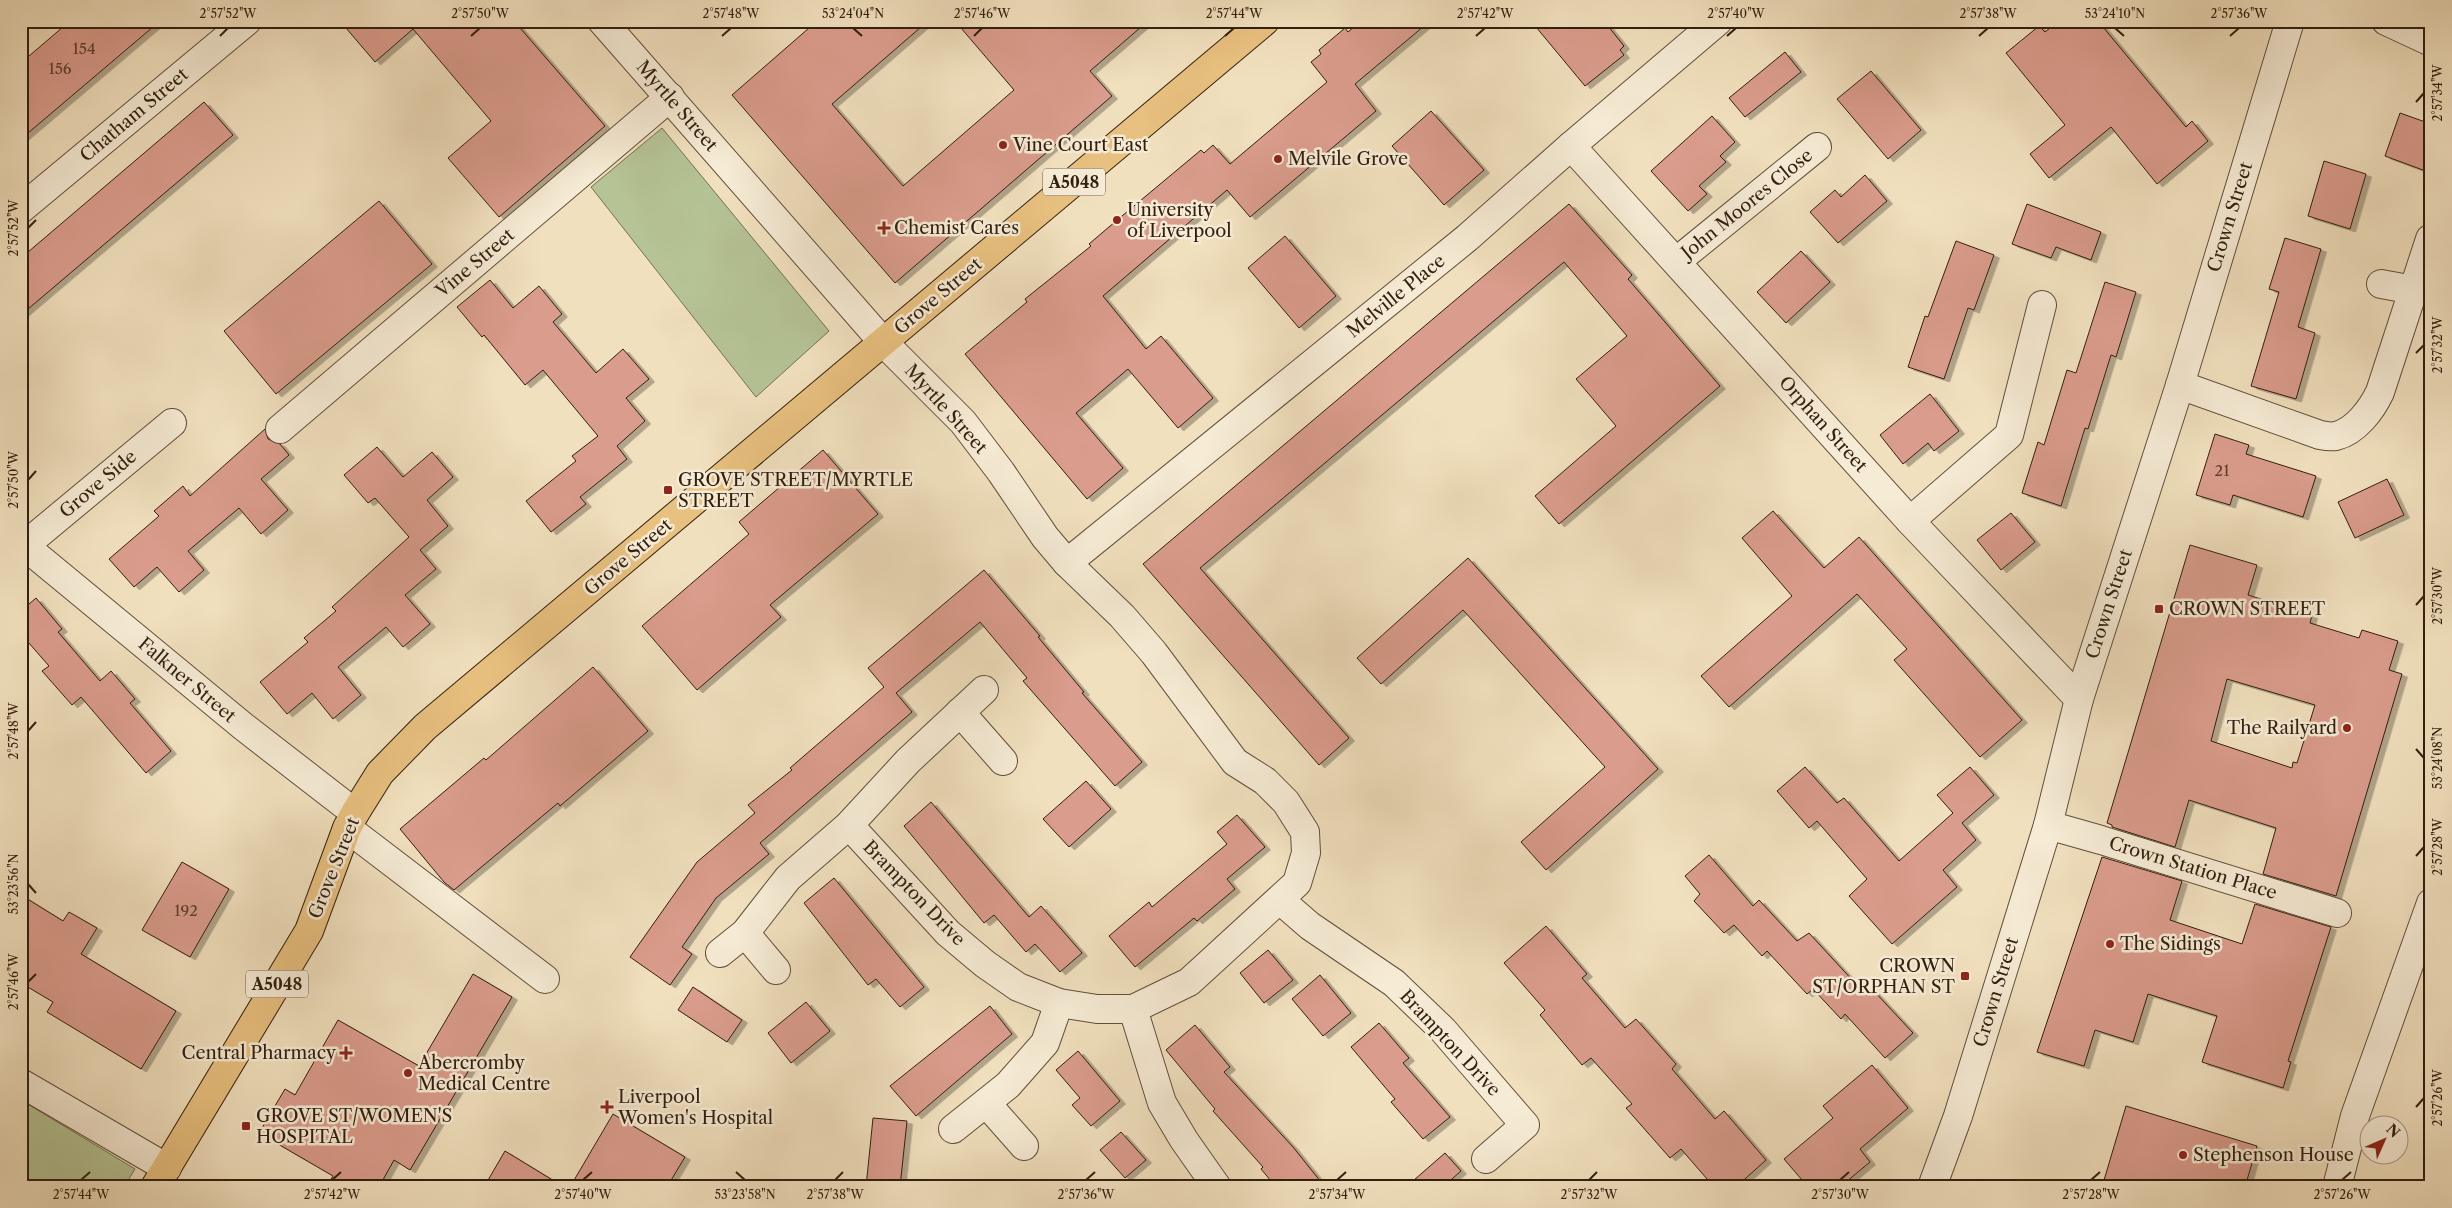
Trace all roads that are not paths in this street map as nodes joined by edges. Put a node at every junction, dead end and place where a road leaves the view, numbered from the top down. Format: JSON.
{"nodes":[{"id":1,"x":247,"y":21,"type":"edge"},
{"id":2,"x":602,"y":21,"type":"edge"},
{"id":3,"x":1265,"y":21,"type":"edge"},
{"id":4,"x":1718,"y":21,"type":"edge"},
{"id":5,"x":2290,"y":21,"type":"edge"},
{"id":6,"x":2386,"y":21,"type":"edge"},
{"id":7,"x":2431,"y":42,"type":"edge"},
{"id":8,"x":670,"y":98,"type":"junction"},
{"id":9,"x":1571,"y":146,"type":"junction"},
{"id":10,"x":1817,"y":147,"type":"dead end"},
{"id":11,"x":21,"y":209,"type":"edge"},
{"id":12,"x":2430,"y":239,"type":"edge"},
{"id":13,"x":1677,"y":261,"type":"junction"},
{"id":14,"x":2381,"y":284,"type":"dead end"},
{"id":15,"x":2414,"y":290,"type":"junction"},
{"id":16,"x":2042,"y":305,"type":"dead end"},
{"id":17,"x":883,"y":342,"type":"junction"},
{"id":18,"x":2180,"y":385,"type":"junction"},
{"id":19,"x":172,"y":423,"type":"dead end"},
{"id":20,"x":280,"y":429,"type":"dead end"},
{"id":21,"x":1910,"y":521,"type":"junction"},
{"id":22,"x":22,"y":545,"type":"edge"},
{"id":23,"x":1066,"y":562,"type":"junction"},
{"id":24,"x":984,"y":690,"type":"dead end"},
{"id":25,"x":2079,"y":699,"type":"junction"},
{"id":26,"x":960,"y":712,"type":"junction"},
{"id":27,"x":1003,"y":761,"type":"dead end"},
{"id":28,"x":351,"y":820,"type":"junction"},
{"id":29,"x":849,"y":825,"type":"junction"},
{"id":30,"x":2048,"y":825,"type":"junction"},
{"id":31,"x":1306,"y":852,"type":"joint"},
{"id":32,"x":1280,"y":900,"type":"junction"},
{"id":33,"x":2431,"y":903,"type":"edge"},
{"id":34,"x":2337,"y":913,"type":"dead end"},
{"id":35,"x":746,"y":933,"type":"junction"},
{"id":36,"x":720,"y":953,"type":"dead end"},
{"id":37,"x":776,"y":970,"type":"dead end"},
{"id":38,"x":545,"y":979,"type":"dead end"},
{"id":39,"x":1058,"y":1003,"type":"junction"},
{"id":40,"x":1133,"y":1008,"type":"junction"},
{"id":41,"x":21,"y":1083,"type":"edge"},
{"id":42,"x":986,"y":1103,"type":"junction"},
{"id":43,"x":953,"y":1129,"type":"dead end"},
{"id":44,"x":1024,"y":1146,"type":"dead end"},
{"id":45,"x":1486,"y":1159,"type":"dead end"},
{"id":46,"x":161,"y":1177,"type":"edge"},
{"id":47,"x":1217,"y":1187,"type":"edge"},
{"id":48,"x":1932,"y":1187,"type":"edge"},
{"id":49,"x":2337,"y":1187,"type":"edge"}],
"edges":[{"from":1,"to":11,"type":"street","name":"Chatham Street"},
{"from":2,"to":8,"type":"street","name":"Myrtle Street"},
{"from":3,"to":17,"type":"main road","name":"Grove Street","number":"A5048"},
{"from":4,"to":9,"type":"street","name":"Melville Place"},
{"from":5,"to":18,"type":"street","name":"Crown Street"},
{"from":6,"to":7,"type":"street"},
{"from":8,"to":17,"type":"street","name":"Myrtle Street"},
{"from":8,"to":20,"type":"street","name":"Vine Street"},
{"from":9,"to":13,"type":"street","name":"Orphan Street"},
{"from":9,"to":23,"type":"street","name":"Melville Place"},
{"from":10,"to":13,"type":"street","name":"John Moores Close"},
{"from":12,"to":15,"type":"street"},
{"from":13,"to":21,"type":"street","name":"Orphan Street"},
{"from":14,"to":15,"type":"street"},
{"from":15,"to":18,"type":"street"},
{"from":16,"to":21,"type":"street"},
{"from":17,"to":23,"type":"street","name":"Myrtle Street"},
{"from":17,"to":28,"type":"main road","name":"Grove Street","number":"A5048"},
{"from":18,"to":25,"type":"street","name":"Crown Street"},
{"from":19,"to":22,"type":"street","name":"Grove Side"},
{"from":21,"to":25,"type":"street","name":"Orphan Street"},
{"from":22,"to":28,"type":"street","name":"Falkner Street"},
{"from":23,"to":31,"type":"street","name":"Myrtle Street"},
{"from":24,"to":26,"type":"street","name":"Brampton Drive"},
{"from":25,"to":30,"type":"street","name":"Crown Street"},
{"from":26,"to":27,"type":"street"},
{"from":26,"to":29,"type":"street","name":"Brampton Drive"},
{"from":28,"to":38,"type":"street","name":"Falkner Street"},
{"from":28,"to":46,"type":"main road","name":"Grove Street","number":"A5048"},
{"from":29,"to":35,"type":"street","name":"Brampton Drive"},
{"from":29,"to":39,"type":"street","name":"Brampton Drive"},
{"from":30,"to":34,"type":"street","name":"Crown Station Place"},
{"from":30,"to":48,"type":"street","name":"Crown Street"},
{"from":31,"to":32,"type":"street","name":"Brampton Drive"},
{"from":32,"to":40,"type":"street","name":"Brampton Drive"},
{"from":32,"to":45,"type":"street","name":"Brampton Drive"},
{"from":33,"to":49,"type":"street"},
{"from":35,"to":36,"type":"street","name":"Brampton Drive"},
{"from":35,"to":37,"type":"street"},
{"from":39,"to":40,"type":"street","name":"Brampton Drive"},
{"from":39,"to":42,"type":"street"},
{"from":40,"to":47,"type":"street"},
{"from":41,"to":46,"type":"street"},
{"from":42,"to":43,"type":"street"},
{"from":42,"to":44,"type":"street"}]}
